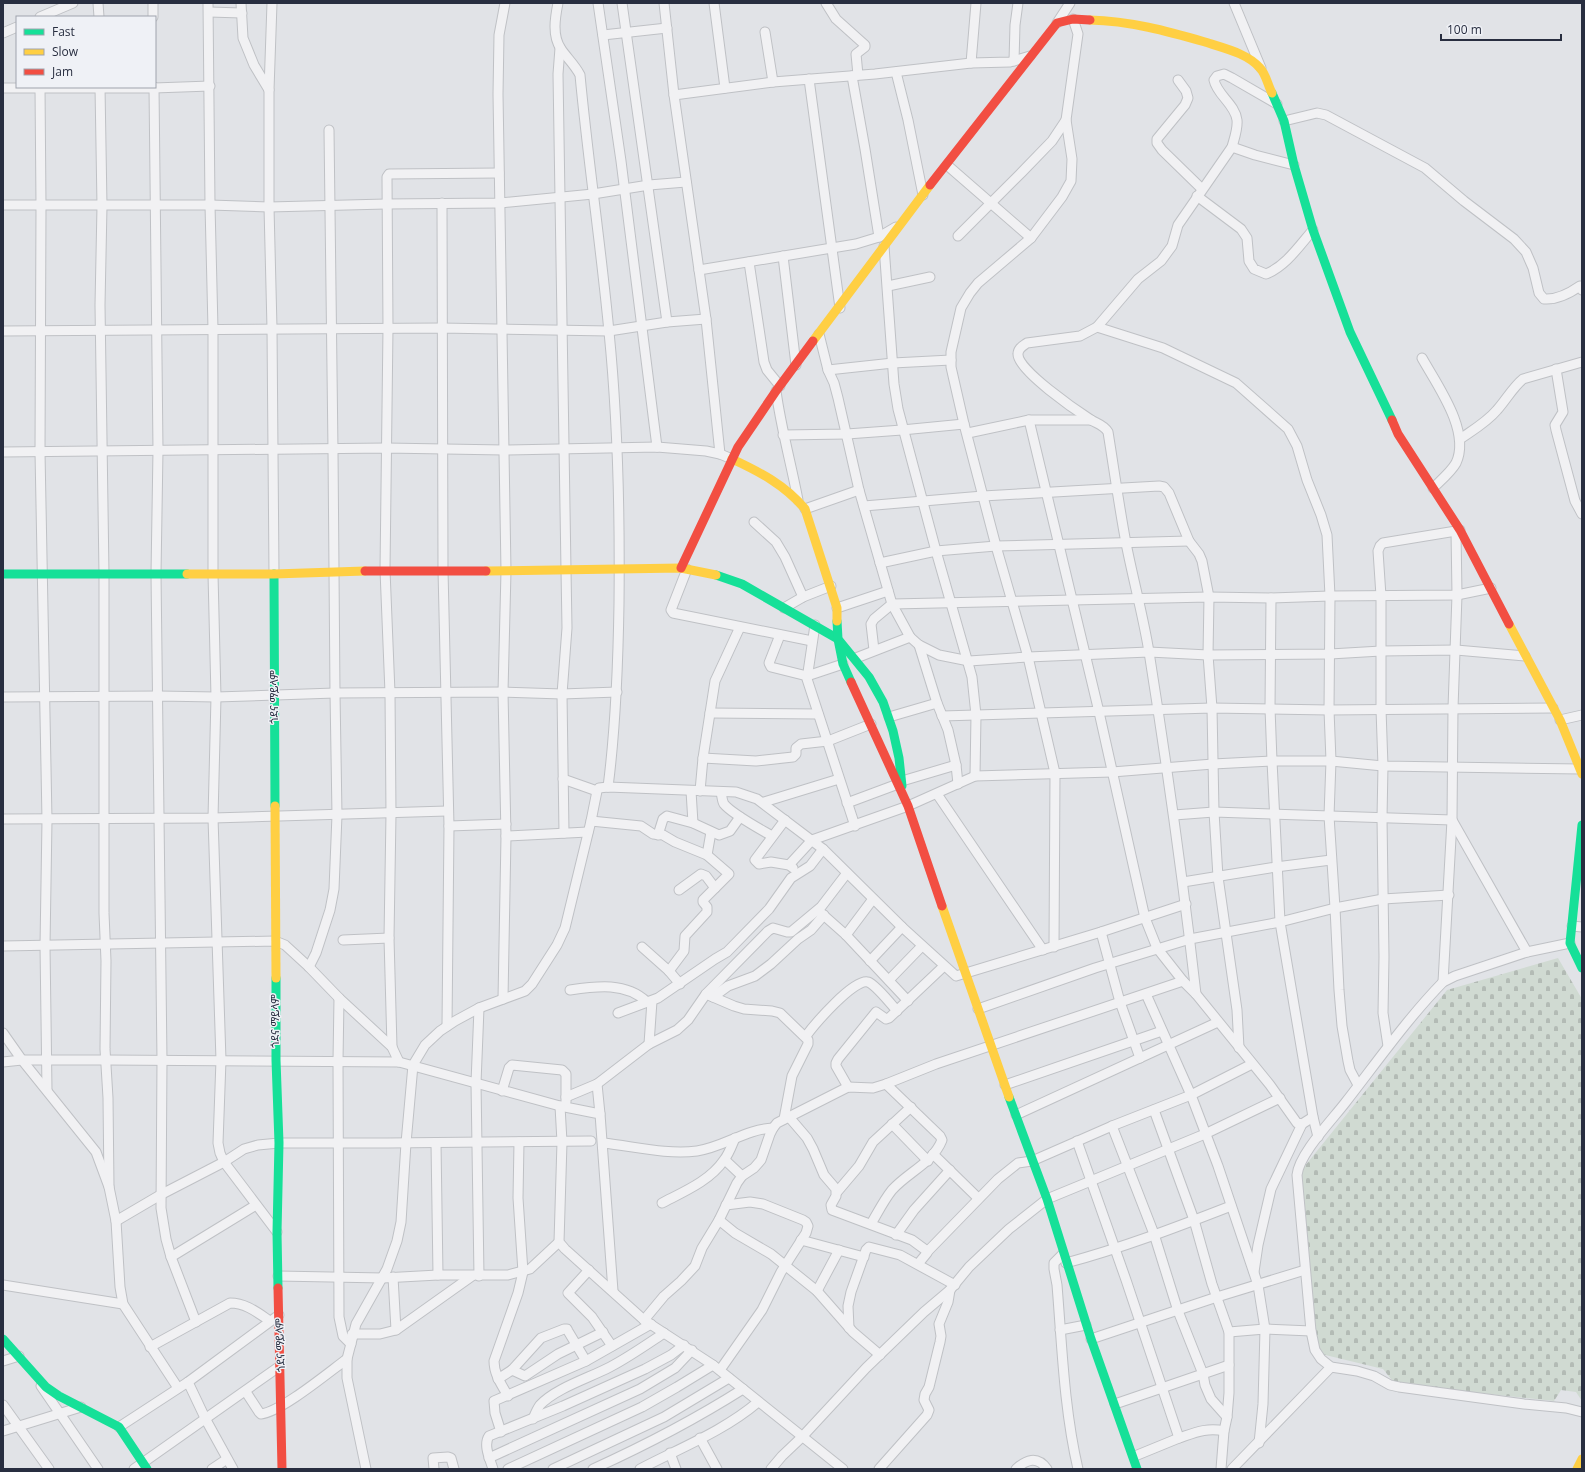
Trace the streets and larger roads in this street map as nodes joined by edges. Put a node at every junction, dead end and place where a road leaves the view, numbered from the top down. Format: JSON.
{"nodes":[{"id":1,"x":73,"y":3,"type":"edge"},
{"id":2,"x":98,"y":3,"type":"edge"},
{"id":3,"x":153,"y":3,"type":"edge"},
{"id":4,"x":241,"y":3,"type":"edge"},
{"id":5,"x":272,"y":3,"type":"edge"},
{"id":6,"x":505,"y":3,"type":"edge"},
{"id":7,"x":558,"y":3,"type":"edge"},
{"id":8,"x":598,"y":3,"type":"edge"},
{"id":9,"x":622,"y":3,"type":"edge"},
{"id":10,"x":664,"y":3,"type":"edge"},
{"id":11,"x":714,"y":3,"type":"edge"},
{"id":12,"x":826,"y":3,"type":"edge"},
{"id":13,"x":976,"y":3,"type":"edge"},
{"id":14,"x":1018,"y":3,"type":"edge"},
{"id":15,"x":1070,"y":3,"type":"edge"},
{"id":16,"x":1234,"y":3,"type":"edge"},
{"id":17,"x":209,"y":7,"type":"edge"},
{"id":18,"x":242,"y":13,"type":"junction"},
{"id":19,"x":42,"y":16,"type":"edge"},
{"id":20,"x":99,"y":16,"type":"edge"},
{"id":21,"x":153,"y":16,"type":"edge"},
{"id":22,"x":1073,"y":19,"type":"junction"},
{"id":23,"x":1057,"y":23,"type":"junction"},
{"id":24,"x":16,"y":27,"type":"edge"},
{"id":25,"x":667,"y":28,"type":"junction"},
{"id":26,"x":765,"y":32,"type":"dead end"},
{"id":27,"x":3,"y":33,"type":"edge"},
{"id":28,"x":626,"y":33,"type":"junction"},
{"id":29,"x":602,"y":35,"type":"junction"},
{"id":30,"x":560,"y":48,"type":"junction"},
{"id":31,"x":1030,"y":56,"type":"junction"},
{"id":32,"x":1014,"y":61,"type":"junction"},
{"id":33,"x":971,"y":63,"type":"junction"},
{"id":34,"x":1261,"y":69,"type":"junction"},
{"id":35,"x":896,"y":72,"type":"junction"},
{"id":36,"x":855,"y":75,"type":"junction"},
{"id":37,"x":809,"y":79,"type":"junction"},
{"id":38,"x":1178,"y":80,"type":"dead end"},
{"id":39,"x":773,"y":82,"type":"junction"},
{"id":40,"x":210,"y":86,"type":"junction"},
{"id":41,"x":3,"y":88,"type":"edge"},
{"id":42,"x":40,"y":88,"type":"edge"},
{"id":43,"x":100,"y":88,"type":"edge"},
{"id":44,"x":154,"y":88,"type":"edge"},
{"id":45,"x":156,"y":88,"type":"edge"},
{"id":46,"x":725,"y":88,"type":"junction"},
{"id":47,"x":269,"y":90,"type":"junction"},
{"id":48,"x":674,"y":95,"type":"junction"},
{"id":49,"x":1277,"y":104,"type":"junction"},
{"id":50,"x":1066,"y":120,"type":"junction"},
{"id":51,"x":1284,"y":121,"type":"junction"},
{"id":52,"x":329,"y":130,"type":"dead end"},
{"id":53,"x":1232,"y":147,"type":"junction"},
{"id":54,"x":947,"y":165,"type":"junction"},
{"id":55,"x":1294,"y":165,"type":"junction"},
{"id":56,"x":499,"y":172,"type":"junction"},
{"id":57,"x":686,"y":182,"type":"junction"},
{"id":58,"x":649,"y":186,"type":"junction"},
{"id":59,"x":624,"y":189,"type":"junction"},
{"id":60,"x":1200,"y":193,"type":"junction"},
{"id":61,"x":593,"y":194,"type":"junction"},
{"id":62,"x":924,"y":195,"type":"junction"},
{"id":63,"x":561,"y":197,"type":"junction"},
{"id":64,"x":442,"y":203,"type":"junction"},
{"id":65,"x":500,"y":203,"type":"junction"},
{"id":66,"x":992,"y":203,"type":"junction"},
{"id":67,"x":386,"y":204,"type":"junction"},
{"id":68,"x":3,"y":205,"type":"edge"},
{"id":69,"x":210,"y":205,"type":"junction"},
{"id":70,"x":41,"y":206,"type":"junction"},
{"id":71,"x":102,"y":206,"type":"junction"},
{"id":72,"x":156,"y":206,"type":"junction"},
{"id":73,"x":329,"y":206,"type":"junction"},
{"id":74,"x":269,"y":207,"type":"junction"},
{"id":75,"x":901,"y":225,"type":"junction"},
{"id":76,"x":1312,"y":230,"type":"junction"},
{"id":77,"x":958,"y":236,"type":"dead end"},
{"id":78,"x":879,"y":237,"type":"junction"},
{"id":79,"x":1031,"y":238,"type":"junction"},
{"id":80,"x":884,"y":246,"type":"junction"},
{"id":81,"x":833,"y":248,"type":"junction"},
{"id":82,"x":783,"y":256,"type":"junction"},
{"id":83,"x":749,"y":262,"type":"junction"},
{"id":84,"x":699,"y":270,"type":"junction"},
{"id":85,"x":930,"y":277,"type":"dead end"},
{"id":86,"x":888,"y":286,"type":"junction"},
{"id":87,"x":1581,"y":286,"type":"edge"},
{"id":88,"x":840,"y":308,"type":"junction"},
{"id":89,"x":706,"y":319,"type":"junction"},
{"id":90,"x":667,"y":322,"type":"junction"},
{"id":91,"x":642,"y":326,"type":"junction"},
{"id":92,"x":1097,"y":327,"type":"junction"},
{"id":93,"x":272,"y":328,"type":"junction"},
{"id":94,"x":331,"y":328,"type":"junction"},
{"id":95,"x":388,"y":328,"type":"junction"},
{"id":96,"x":441,"y":328,"type":"junction"},
{"id":97,"x":213,"y":329,"type":"junction"},
{"id":98,"x":101,"y":330,"type":"junction"},
{"id":99,"x":156,"y":330,"type":"junction"},
{"id":100,"x":502,"y":330,"type":"junction"},
{"id":101,"x":562,"y":330,"type":"junction"},
{"id":102,"x":3,"y":331,"type":"edge"},
{"id":103,"x":609,"y":331,"type":"junction"},
{"id":104,"x":41,"y":332,"type":"junction"},
{"id":105,"x":819,"y":334,"type":"junction"},
{"id":106,"x":1422,"y":358,"type":"dead end"},
{"id":107,"x":951,"y":360,"type":"junction"},
{"id":108,"x":1582,"y":362,"type":"edge"},
{"id":109,"x":893,"y":363,"type":"junction"},
{"id":110,"x":796,"y":365,"type":"junction"},
{"id":111,"x":1556,"y":369,"type":"junction"},
{"id":112,"x":828,"y":370,"type":"junction"},
{"id":113,"x":778,"y":388,"type":"junction"},
{"id":114,"x":1029,"y":420,"type":"junction"},
{"id":115,"x":1091,"y":420,"type":"junction"},
{"id":116,"x":964,"y":424,"type":"junction"},
{"id":117,"x":902,"y":430,"type":"junction"},
{"id":118,"x":968,"y":433,"type":"junction"},
{"id":119,"x":847,"y":434,"type":"junction"},
{"id":120,"x":783,"y":435,"type":"junction"},
{"id":121,"x":1460,"y":439,"type":"junction"},
{"id":122,"x":618,"y":446,"type":"junction"},
{"id":123,"x":657,"y":447,"type":"junction"},
{"id":124,"x":386,"y":448,"type":"junction"},
{"id":125,"x":443,"y":449,"type":"junction"},
{"id":126,"x":564,"y":449,"type":"junction"},
{"id":127,"x":158,"y":450,"type":"junction"},
{"id":128,"x":272,"y":450,"type":"junction"},
{"id":129,"x":333,"y":450,"type":"junction"},
{"id":130,"x":504,"y":450,"type":"junction"},
{"id":131,"x":214,"y":451,"type":"junction"},
{"id":132,"x":3,"y":452,"type":"edge"},
{"id":133,"x":40,"y":452,"type":"junction"},
{"id":134,"x":103,"y":452,"type":"junction"},
{"id":135,"x":720,"y":454,"type":"junction"},
{"id":136,"x":732,"y":459,"type":"junction"},
{"id":137,"x":1433,"y":488,"type":"junction"},
{"id":138,"x":1117,"y":489,"type":"junction"},
{"id":139,"x":859,"y":490,"type":"junction"},
{"id":140,"x":1046,"y":492,"type":"junction"},
{"id":141,"x":983,"y":496,"type":"junction"},
{"id":142,"x":798,"y":500,"type":"junction"},
{"id":143,"x":922,"y":501,"type":"junction"},
{"id":144,"x":864,"y":506,"type":"junction"},
{"id":145,"x":805,"y":509,"type":"junction"},
{"id":146,"x":1582,"y":514,"type":"edge"},
{"id":147,"x":754,"y":522,"type":"dead end"},
{"id":148,"x":1458,"y":531,"type":"junction"},
{"id":149,"x":1189,"y":541,"type":"junction"},
{"id":150,"x":1126,"y":543,"type":"junction"},
{"id":151,"x":1059,"y":545,"type":"junction"},
{"id":152,"x":996,"y":546,"type":"junction"},
{"id":153,"x":936,"y":551,"type":"junction"},
{"id":154,"x":880,"y":563,"type":"junction"},
{"id":155,"x":684,"y":568,"type":"junction"},
{"id":156,"x":385,"y":570,"type":"junction"},
{"id":157,"x":443,"y":570,"type":"junction"},
{"id":158,"x":566,"y":570,"type":"junction"},
{"id":159,"x":619,"y":570,"type":"junction"},
{"id":160,"x":506,"y":571,"type":"junction"},
{"id":161,"x":333,"y":572,"type":"junction"},
{"id":162,"x":43,"y":573,"type":"junction"},
{"id":163,"x":3,"y":574,"type":"edge"},
{"id":164,"x":104,"y":574,"type":"junction"},
{"id":165,"x":156,"y":574,"type":"junction"},
{"id":166,"x":213,"y":574,"type":"junction"},
{"id":167,"x":274,"y":574,"type":"junction"},
{"id":168,"x":830,"y":586,"type":"junction"},
{"id":169,"x":1491,"y":588,"type":"junction"},
{"id":170,"x":888,"y":591,"type":"junction"},
{"id":171,"x":1457,"y":595,"type":"junction"},
{"id":172,"x":1330,"y":596,"type":"junction"},
{"id":173,"x":1381,"y":596,"type":"junction"},
{"id":174,"x":804,"y":597,"type":"junction"},
{"id":175,"x":1209,"y":597,"type":"junction"},
{"id":176,"x":1271,"y":598,"type":"junction"},
{"id":177,"x":1139,"y":599,"type":"junction"},
{"id":178,"x":1071,"y":600,"type":"junction"},
{"id":179,"x":1012,"y":602,"type":"junction"},
{"id":180,"x":892,"y":604,"type":"junction"},
{"id":181,"x":951,"y":604,"type":"junction"},
{"id":182,"x":784,"y":608,"type":"junction"},
{"id":183,"x":837,"y":608,"type":"junction"},
{"id":184,"x":815,"y":625,"type":"junction"},
{"id":185,"x":740,"y":627,"type":"junction"},
{"id":186,"x":780,"y":635,"type":"junction"},
{"id":187,"x":910,"y":637,"type":"junction"},
{"id":188,"x":838,"y":639,"type":"junction"},
{"id":189,"x":812,"y":641,"type":"junction"},
{"id":190,"x":919,"y":645,"type":"junction"},
{"id":191,"x":874,"y":650,"type":"junction"},
{"id":192,"x":1456,"y":650,"type":"junction"},
{"id":193,"x":1381,"y":651,"type":"junction"},
{"id":194,"x":1149,"y":652,"type":"junction"},
{"id":195,"x":1272,"y":654,"type":"junction"},
{"id":196,"x":1330,"y":654,"type":"junction"},
{"id":197,"x":1086,"y":655,"type":"junction"},
{"id":198,"x":1208,"y":655,"type":"junction"},
{"id":199,"x":1525,"y":656,"type":"junction"},
{"id":200,"x":1028,"y":657,"type":"junction"},
{"id":201,"x":856,"y":658,"type":"junction"},
{"id":202,"x":969,"y":661,"type":"junction"},
{"id":203,"x":843,"y":664,"type":"junction"},
{"id":204,"x":807,"y":676,"type":"junction"},
{"id":205,"x":446,"y":692,"type":"junction"},
{"id":206,"x":504,"y":692,"type":"junction"},
{"id":207,"x":617,"y":692,"type":"junction"},
{"id":208,"x":335,"y":693,"type":"junction"},
{"id":209,"x":390,"y":693,"type":"junction"},
{"id":210,"x":562,"y":694,"type":"junction"},
{"id":211,"x":104,"y":696,"type":"junction"},
{"id":212,"x":158,"y":696,"type":"junction"},
{"id":213,"x":274,"y":696,"type":"junction"},
{"id":214,"x":3,"y":697,"type":"edge"},
{"id":215,"x":46,"y":697,"type":"junction"},
{"id":216,"x":216,"y":697,"type":"junction"},
{"id":217,"x":937,"y":703,"type":"junction"},
{"id":218,"x":1212,"y":708,"type":"junction"},
{"id":219,"x":1270,"y":708,"type":"junction"},
{"id":220,"x":1453,"y":708,"type":"junction"},
{"id":221,"x":1553,"y":708,"type":"junction"},
{"id":222,"x":1157,"y":709,"type":"junction"},
{"id":223,"x":1381,"y":709,"type":"junction"},
{"id":224,"x":1329,"y":710,"type":"junction"},
{"id":225,"x":1042,"y":712,"type":"junction"},
{"id":226,"x":1099,"y":712,"type":"junction"},
{"id":227,"x":710,"y":713,"type":"junction"},
{"id":228,"x":818,"y":714,"type":"junction"},
{"id":229,"x":976,"y":715,"type":"junction"},
{"id":230,"x":1582,"y":715,"type":"edge"},
{"id":231,"x":942,"y":716,"type":"junction"},
{"id":232,"x":889,"y":717,"type":"junction"},
{"id":233,"x":1560,"y":720,"type":"junction"},
{"id":234,"x":871,"y":724,"type":"junction"},
{"id":235,"x":828,"y":741,"type":"junction"},
{"id":236,"x":703,"y":758,"type":"junction"},
{"id":237,"x":1331,"y":761,"type":"junction"},
{"id":238,"x":1272,"y":762,"type":"junction"},
{"id":239,"x":956,"y":764,"type":"junction"},
{"id":240,"x":1213,"y":764,"type":"junction"},
{"id":241,"x":1383,"y":766,"type":"junction"},
{"id":242,"x":1167,"y":767,"type":"junction"},
{"id":243,"x":1453,"y":768,"type":"junction"},
{"id":244,"x":1112,"y":772,"type":"junction"},
{"id":245,"x":1581,"y":772,"type":"edge"},
{"id":246,"x":1055,"y":773,"type":"junction"},
{"id":247,"x":975,"y":776,"type":"junction"},
{"id":248,"x":563,"y":779,"type":"junction"},
{"id":249,"x":838,"y":779,"type":"junction"},
{"id":250,"x":958,"y":784,"type":"junction"},
{"id":251,"x":900,"y":785,"type":"junction"},
{"id":252,"x":608,"y":787,"type":"junction"},
{"id":253,"x":596,"y":791,"type":"junction"},
{"id":254,"x":695,"y":791,"type":"junction"},
{"id":255,"x":721,"y":792,"type":"junction"},
{"id":256,"x":936,"y":794,"type":"junction"},
{"id":257,"x":764,"y":802,"type":"junction"},
{"id":258,"x":847,"y":803,"type":"junction"},
{"id":259,"x":908,"y":806,"type":"junction"},
{"id":260,"x":447,"y":811,"type":"junction"},
{"id":261,"x":1214,"y":812,"type":"junction"},
{"id":262,"x":391,"y":814,"type":"junction"},
{"id":263,"x":1274,"y":814,"type":"junction"},
{"id":264,"x":337,"y":815,"type":"junction"},
{"id":265,"x":1174,"y":815,"type":"junction"},
{"id":266,"x":274,"y":816,"type":"junction"},
{"id":267,"x":1330,"y":816,"type":"junction"},
{"id":268,"x":740,"y":817,"type":"junction"},
{"id":269,"x":213,"y":818,"type":"junction"},
{"id":270,"x":1382,"y":818,"type":"junction"},
{"id":271,"x":3,"y":819,"type":"edge"},
{"id":272,"x":104,"y":819,"type":"junction"},
{"id":273,"x":159,"y":819,"type":"junction"},
{"id":274,"x":47,"y":820,"type":"junction"},
{"id":275,"x":785,"y":820,"type":"junction"},
{"id":276,"x":1452,"y":820,"type":"junction"},
{"id":277,"x":591,"y":821,"type":"junction"},
{"id":278,"x":693,"y":823,"type":"junction"},
{"id":279,"x":506,"y":824,"type":"junction"},
{"id":280,"x":1582,"y":825,"type":"edge"},
{"id":281,"x":449,"y":826,"type":"junction"},
{"id":282,"x":855,"y":826,"type":"junction"},
{"id":283,"x":588,"y":832,"type":"junction"},
{"id":284,"x":711,"y":832,"type":"junction"},
{"id":285,"x":564,"y":833,"type":"junction"},
{"id":286,"x":658,"y":835,"type":"junction"},
{"id":287,"x":506,"y":836,"type":"junction"},
{"id":288,"x":772,"y":836,"type":"junction"},
{"id":289,"x":812,"y":840,"type":"junction"},
{"id":290,"x":823,"y":849,"type":"junction"},
{"id":291,"x":707,"y":855,"type":"junction"},
{"id":292,"x":1331,"y":860,"type":"junction"},
{"id":293,"x":789,"y":865,"type":"junction"},
{"id":294,"x":1276,"y":867,"type":"junction"},
{"id":295,"x":798,"y":872,"type":"junction"},
{"id":296,"x":847,"y":873,"type":"junction"},
{"id":297,"x":1218,"y":877,"type":"junction"},
{"id":298,"x":1183,"y":882,"type":"junction"},
{"id":299,"x":715,"y":888,"type":"junction"},
{"id":300,"x":679,"y":890,"type":"dead end"},
{"id":301,"x":1449,"y":895,"type":"junction"},
{"id":302,"x":874,"y":899,"type":"junction"},
{"id":303,"x":1383,"y":899,"type":"junction"},
{"id":304,"x":1186,"y":904,"type":"junction"},
{"id":305,"x":1335,"y":908,"type":"junction"},
{"id":306,"x":820,"y":912,"type":"junction"},
{"id":307,"x":1145,"y":918,"type":"junction"},
{"id":308,"x":1280,"y":922,"type":"junction"},
{"id":309,"x":1572,"y":926,"type":"junction"},
{"id":310,"x":902,"y":927,"type":"junction"},
{"id":311,"x":1582,"y":927,"type":"edge"},
{"id":312,"x":1226,"y":931,"type":"junction"},
{"id":313,"x":1101,"y":932,"type":"junction"},
{"id":314,"x":795,"y":935,"type":"junction"},
{"id":315,"x":846,"y":935,"type":"junction"},
{"id":316,"x":389,"y":938,"type":"junction"},
{"id":317,"x":1190,"y":939,"type":"junction"},
{"id":318,"x":343,"y":940,"type":"dead end"},
{"id":319,"x":275,"y":941,"type":"junction"},
{"id":320,"x":217,"y":942,"type":"junction"},
{"id":321,"x":161,"y":943,"type":"junction"},
{"id":322,"x":1570,"y":943,"type":"junction"},
{"id":323,"x":106,"y":945,"type":"junction"},
{"id":324,"x":3,"y":946,"type":"edge"},
{"id":325,"x":46,"y":946,"type":"junction"},
{"id":326,"x":922,"y":946,"type":"junction"},
{"id":327,"x":642,"y":947,"type":"dead end"},
{"id":328,"x":1054,"y":947,"type":"junction"},
{"id":329,"x":1157,"y":948,"type":"junction"},
{"id":330,"x":1043,"y":950,"type":"junction"},
{"id":331,"x":727,"y":952,"type":"junction"},
{"id":332,"x":1527,"y":952,"type":"junction"},
{"id":333,"x":870,"y":961,"type":"junction"},
{"id":334,"x":737,"y":962,"type":"junction"},
{"id":335,"x":1110,"y":963,"type":"junction"},
{"id":336,"x":944,"y":966,"type":"junction"},
{"id":337,"x":310,"y":967,"type":"junction"},
{"id":338,"x":1582,"y":968,"type":"edge"},
{"id":339,"x":669,"y":971,"type":"junction"},
{"id":340,"x":966,"y":973,"type":"junction"},
{"id":341,"x":889,"y":981,"type":"junction"},
{"id":342,"x":1183,"y":981,"type":"junction"},
{"id":343,"x":1443,"y":982,"type":"junction"},
{"id":344,"x":680,"y":984,"type":"junction"},
{"id":345,"x":570,"y":990,"type":"dead end"},
{"id":346,"x":880,"y":992,"type":"junction"},
{"id":347,"x":1146,"y":994,"type":"junction"},
{"id":348,"x":1196,"y":994,"type":"junction"},
{"id":349,"x":709,"y":995,"type":"junction"},
{"id":350,"x":339,"y":998,"type":"junction"},
{"id":351,"x":503,"y":999,"type":"junction"},
{"id":352,"x":650,"y":1001,"type":"junction"},
{"id":353,"x":908,"y":1001,"type":"junction"},
{"id":354,"x":1120,"y":1002,"type":"junction"},
{"id":355,"x":479,"y":1008,"type":"junction"},
{"id":356,"x":978,"y":1009,"type":"junction"},
{"id":357,"x":897,"y":1011,"type":"junction"},
{"id":358,"x":618,"y":1013,"type":"dead end"},
{"id":359,"x":1218,"y":1022,"type":"junction"},
{"id":360,"x":447,"y":1026,"type":"junction"},
{"id":361,"x":1162,"y":1031,"type":"junction"},
{"id":362,"x":3,"y":1033,"type":"edge"},
{"id":363,"x":806,"y":1036,"type":"junction"},
{"id":364,"x":1133,"y":1041,"type":"junction"},
{"id":365,"x":649,"y":1044,"type":"junction"},
{"id":366,"x":990,"y":1046,"type":"junction"},
{"id":367,"x":1168,"y":1046,"type":"junction"},
{"id":368,"x":1388,"y":1046,"type":"junction"},
{"id":369,"x":392,"y":1047,"type":"junction"},
{"id":370,"x":1239,"y":1048,"type":"junction"},
{"id":371,"x":1140,"y":1058,"type":"junction"},
{"id":372,"x":22,"y":1060,"type":"junction"},
{"id":373,"x":47,"y":1060,"type":"junction"},
{"id":374,"x":106,"y":1060,"type":"junction"},
{"id":375,"x":162,"y":1060,"type":"junction"},
{"id":376,"x":221,"y":1060,"type":"junction"},
{"id":377,"x":276,"y":1060,"type":"junction"},
{"id":378,"x":338,"y":1061,"type":"junction"},
{"id":379,"x":3,"y":1062,"type":"edge"},
{"id":380,"x":399,"y":1062,"type":"junction"},
{"id":381,"x":1252,"y":1064,"type":"junction"},
{"id":382,"x":413,"y":1065,"type":"junction"},
{"id":383,"x":476,"y":1083,"type":"junction"},
{"id":384,"x":597,"y":1084,"type":"junction"},
{"id":385,"x":886,"y":1084,"type":"junction"},
{"id":386,"x":1005,"y":1085,"type":"junction"},
{"id":387,"x":1358,"y":1085,"type":"junction"},
{"id":388,"x":848,"y":1087,"type":"junction"},
{"id":389,"x":47,"y":1090,"type":"junction"},
{"id":390,"x":502,"y":1091,"type":"junction"},
{"id":391,"x":1191,"y":1095,"type":"junction"},
{"id":392,"x":566,"y":1097,"type":"junction"},
{"id":393,"x":1280,"y":1098,"type":"junction"},
{"id":394,"x":563,"y":1107,"type":"junction"},
{"id":395,"x":911,"y":1107,"type":"junction"},
{"id":396,"x":1154,"y":1110,"type":"junction"},
{"id":397,"x":600,"y":1114,"type":"junction"},
{"id":398,"x":1016,"y":1115,"type":"junction"},
{"id":399,"x":1313,"y":1117,"type":"junction"},
{"id":400,"x":787,"y":1118,"type":"junction"},
{"id":401,"x":892,"y":1124,"type":"junction"},
{"id":402,"x":1302,"y":1124,"type":"junction"},
{"id":403,"x":1112,"y":1126,"type":"junction"},
{"id":404,"x":773,"y":1128,"type":"junction"},
{"id":405,"x":1205,"y":1134,"type":"junction"},
{"id":406,"x":1318,"y":1137,"type":"junction"},
{"id":407,"x":736,"y":1138,"type":"junction"},
{"id":408,"x":477,"y":1141,"type":"junction"},
{"id":409,"x":590,"y":1141,"type":"dead end"},
{"id":410,"x":1077,"y":1141,"type":"junction"},
{"id":411,"x":519,"y":1142,"type":"junction"},
{"id":412,"x":562,"y":1142,"type":"junction"},
{"id":413,"x":279,"y":1143,"type":"junction"},
{"id":414,"x":406,"y":1143,"type":"junction"},
{"id":415,"x":436,"y":1143,"type":"junction"},
{"id":416,"x":602,"y":1143,"type":"junction"},
{"id":417,"x":338,"y":1144,"type":"junction"},
{"id":418,"x":1168,"y":1148,"type":"junction"},
{"id":419,"x":930,"y":1158,"type":"junction"},
{"id":420,"x":725,"y":1160,"type":"junction"},
{"id":421,"x":1032,"y":1161,"type":"junction"},
{"id":422,"x":224,"y":1162,"type":"junction"},
{"id":423,"x":1128,"y":1165,"type":"junction"},
{"id":424,"x":950,"y":1170,"type":"junction"},
{"id":425,"x":742,"y":1176,"type":"junction"},
{"id":426,"x":1091,"y":1181,"type":"junction"},
{"id":427,"x":109,"y":1187,"type":"junction"},
{"id":428,"x":837,"y":1192,"type":"junction"},
{"id":429,"x":162,"y":1194,"type":"junction"},
{"id":430,"x":978,"y":1198,"type":"junction"},
{"id":431,"x":1047,"y":1199,"type":"junction"},
{"id":432,"x":662,"y":1202,"type":"dead end"},
{"id":433,"x":256,"y":1205,"type":"junction"},
{"id":434,"x":726,"y":1205,"type":"junction"},
{"id":435,"x":1231,"y":1206,"type":"junction"},
{"id":436,"x":719,"y":1220,"type":"junction"},
{"id":437,"x":1194,"y":1220,"type":"junction"},
{"id":438,"x":116,"y":1221,"type":"junction"},
{"id":439,"x":871,"y":1224,"type":"junction"},
{"id":440,"x":277,"y":1232,"type":"junction"},
{"id":441,"x":1154,"y":1234,"type":"junction"},
{"id":442,"x":896,"y":1235,"type":"junction"},
{"id":443,"x":800,"y":1240,"type":"junction"},
{"id":444,"x":559,"y":1242,"type":"junction"},
{"id":445,"x":1115,"y":1248,"type":"junction"},
{"id":446,"x":839,"y":1250,"type":"junction"},
{"id":447,"x":927,"y":1252,"type":"junction"},
{"id":448,"x":171,"y":1257,"type":"junction"},
{"id":449,"x":864,"y":1257,"type":"junction"},
{"id":450,"x":1065,"y":1259,"type":"junction"},
{"id":451,"x":918,"y":1264,"type":"junction"},
{"id":452,"x":785,"y":1265,"type":"junction"},
{"id":453,"x":589,"y":1270,"type":"junction"},
{"id":454,"x":1305,"y":1270,"type":"junction"},
{"id":455,"x":523,"y":1272,"type":"junction"},
{"id":456,"x":1254,"y":1274,"type":"junction"},
{"id":457,"x":438,"y":1275,"type":"junction"},
{"id":458,"x":278,"y":1276,"type":"junction"},
{"id":459,"x":476,"y":1276,"type":"junction"},
{"id":460,"x":338,"y":1277,"type":"junction"},
{"id":461,"x":393,"y":1277,"type":"junction"},
{"id":462,"x":383,"y":1278,"type":"junction"},
{"id":463,"x":3,"y":1285,"type":"edge"},
{"id":464,"x":1258,"y":1285,"type":"junction"},
{"id":465,"x":953,"y":1288,"type":"junction"},
{"id":466,"x":613,"y":1291,"type":"junction"},
{"id":467,"x":817,"y":1291,"type":"junction"},
{"id":468,"x":1217,"y":1298,"type":"junction"},
{"id":469,"x":123,"y":1304,"type":"junction"},
{"id":470,"x":1178,"y":1311,"type":"junction"},
{"id":471,"x":279,"y":1315,"type":"junction"},
{"id":472,"x":270,"y":1321,"type":"junction"},
{"id":473,"x":196,"y":1322,"type":"junction"},
{"id":474,"x":647,"y":1322,"type":"junction"},
{"id":475,"x":1140,"y":1324,"type":"junction"},
{"id":476,"x":1086,"y":1325,"type":"junction"},
{"id":477,"x":849,"y":1328,"type":"junction"},
{"id":478,"x":1265,"y":1329,"type":"junction"},
{"id":479,"x":396,"y":1330,"type":"junction"},
{"id":480,"x":1060,"y":1330,"type":"junction"},
{"id":481,"x":1311,"y":1331,"type":"junction"},
{"id":482,"x":603,"y":1332,"type":"junction"},
{"id":483,"x":664,"y":1332,"type":"junction"},
{"id":484,"x":1229,"y":1332,"type":"junction"},
{"id":485,"x":352,"y":1334,"type":"junction"},
{"id":486,"x":3,"y":1339,"type":"edge"},
{"id":487,"x":1091,"y":1340,"type":"junction"},
{"id":488,"x":351,"y":1344,"type":"junction"},
{"id":489,"x":576,"y":1345,"type":"junction"},
{"id":490,"x":684,"y":1345,"type":"junction"},
{"id":491,"x":612,"y":1346,"type":"junction"},
{"id":492,"x":150,"y":1347,"type":"junction"},
{"id":493,"x":692,"y":1350,"type":"junction"},
{"id":494,"x":880,"y":1355,"type":"junction"},
{"id":495,"x":19,"y":1356,"type":"junction"},
{"id":496,"x":347,"y":1359,"type":"junction"},
{"id":497,"x":3,"y":1361,"type":"edge"},
{"id":498,"x":586,"y":1361,"type":"junction"},
{"id":499,"x":1229,"y":1365,"type":"junction"},
{"id":500,"x":280,"y":1366,"type":"junction"},
{"id":501,"x":717,"y":1367,"type":"junction"},
{"id":502,"x":1331,"y":1367,"type":"junction"},
{"id":503,"x":512,"y":1370,"type":"junction"},
{"id":504,"x":556,"y":1374,"type":"junction"},
{"id":505,"x":1203,"y":1374,"type":"junction"},
{"id":506,"x":34,"y":1375,"type":"junction"},
{"id":507,"x":729,"y":1378,"type":"junction"},
{"id":508,"x":498,"y":1379,"type":"junction"},
{"id":509,"x":188,"y":1382,"type":"junction"},
{"id":510,"x":178,"y":1388,"type":"junction"},
{"id":511,"x":1161,"y":1388,"type":"junction"},
{"id":512,"x":562,"y":1389,"type":"junction"},
{"id":513,"x":743,"y":1389,"type":"junction"},
{"id":514,"x":246,"y":1392,"type":"junction"},
{"id":515,"x":508,"y":1396,"type":"junction"},
{"id":516,"x":758,"y":1402,"type":"junction"},
{"id":517,"x":1114,"y":1404,"type":"junction"},
{"id":518,"x":3,"y":1405,"type":"edge"},
{"id":519,"x":281,"y":1406,"type":"junction"},
{"id":520,"x":81,"y":1408,"type":"junction"},
{"id":521,"x":550,"y":1412,"type":"junction"},
{"id":522,"x":1582,"y":1412,"type":"edge"},
{"id":523,"x":60,"y":1415,"type":"junction"},
{"id":524,"x":1227,"y":1417,"type":"junction"},
{"id":525,"x":533,"y":1419,"type":"junction"},
{"id":526,"x":206,"y":1420,"type":"junction"},
{"id":527,"x":19,"y":1425,"type":"junction"},
{"id":528,"x":119,"y":1427,"type":"junction"},
{"id":529,"x":556,"y":1427,"type":"junction"},
{"id":530,"x":3,"y":1431,"type":"edge"},
{"id":531,"x":1224,"y":1431,"type":"junction"},
{"id":532,"x":501,"y":1432,"type":"junction"},
{"id":533,"x":802,"y":1437,"type":"junction"},
{"id":534,"x":700,"y":1438,"type":"junction"},
{"id":535,"x":1179,"y":1438,"type":"junction"},
{"id":536,"x":1259,"y":1443,"type":"junction"},
{"id":537,"x":670,"y":1454,"type":"junction"},
{"id":538,"x":1133,"y":1454,"type":"junction"},
{"id":539,"x":489,"y":1458,"type":"junction"},
{"id":540,"x":227,"y":1459,"type":"junction"},
{"id":541,"x":1582,"y":1459,"type":"edge"},
{"id":542,"x":144,"y":1466,"type":"edge"},
{"id":543,"x":49,"y":1469,"type":"edge"},
{"id":544,"x":98,"y":1469,"type":"edge"},
{"id":545,"x":134,"y":1469,"type":"edge"},
{"id":546,"x":212,"y":1469,"type":"edge"},
{"id":547,"x":233,"y":1469,"type":"edge"},
{"id":548,"x":282,"y":1469,"type":"edge"},
{"id":549,"x":366,"y":1469,"type":"edge"},
{"id":550,"x":434,"y":1469,"type":"edge"},
{"id":551,"x":454,"y":1469,"type":"edge"},
{"id":552,"x":493,"y":1469,"type":"edge"},
{"id":553,"x":508,"y":1469,"type":"edge"},
{"id":554,"x":553,"y":1469,"type":"edge"},
{"id":555,"x":593,"y":1469,"type":"edge"},
{"id":556,"x":640,"y":1469,"type":"edge"},
{"id":557,"x":676,"y":1469,"type":"edge"},
{"id":558,"x":717,"y":1469,"type":"edge"},
{"id":559,"x":771,"y":1469,"type":"edge"},
{"id":560,"x":843,"y":1469,"type":"edge"},
{"id":561,"x":879,"y":1469,"type":"edge"},
{"id":562,"x":1016,"y":1469,"type":"edge"},
{"id":563,"x":1047,"y":1469,"type":"edge"},
{"id":564,"x":1078,"y":1469,"type":"edge"},
{"id":565,"x":1137,"y":1469,"type":"edge"},
{"id":566,"x":1148,"y":1469,"type":"edge"},
{"id":567,"x":1221,"y":1469,"type":"edge"},
{"id":568,"x":1232,"y":1469,"type":"edge"},
{"id":569,"x":1577,"y":1469,"type":"edge"}],
"edges":[{"from":1,"to":19,"type":"street"},
{"from":2,"to":20,"type":"street"},
{"from":3,"to":21,"type":"street"},
{"from":4,"to":18,"type":"street"},
{"from":5,"to":47,"type":"street"},
{"from":6,"to":56,"type":"street"},
{"from":7,"to":30,"type":"street"},
{"from":8,"to":29,"type":"street"},
{"from":9,"to":28,"type":"street"},
{"from":10,"to":25,"type":"street"},
{"from":11,"to":46,"type":"street"},
{"from":12,"to":36,"type":"street"},
{"from":13,"to":33,"type":"street"},
{"from":14,"to":32,"type":"street"},
{"from":15,"to":23,"type":"street"},
{"from":16,"to":34,"type":"street"},
{"from":17,"to":18,"type":"street"},
{"from":17,"to":40,"type":"street"},
{"from":18,"to":47,"type":"street"},
{"from":22,"to":23,"type":"street"},
{"from":22,"to":34,"type":"street"},
{"from":22,"to":50,"type":"street"},
{"from":23,"to":31,"type":"street"},
{"from":24,"to":27,"type":"street"},
{"from":25,"to":28,"type":"street"},
{"from":25,"to":48,"type":"street"},
{"from":26,"to":39,"type":"street"},
{"from":28,"to":29,"type":"street"},
{"from":28,"to":58,"type":"street"},
{"from":29,"to":59,"type":"street"},
{"from":30,"to":61,"type":"street"},
{"from":30,"to":63,"type":"street"},
{"from":31,"to":32,"type":"street"},
{"from":31,"to":54,"type":"street"},
{"from":32,"to":33,"type":"street"},
{"from":33,"to":35,"type":"street"},
{"from":34,"to":49,"type":"street"},
{"from":35,"to":36,"type":"street"},
{"from":35,"to":62,"type":"street"},
{"from":36,"to":37,"type":"street"},
{"from":36,"to":78,"type":"street"},
{"from":37,"to":39,"type":"street"},
{"from":37,"to":81,"type":"street"},
{"from":38,"to":60,"type":"street"},
{"from":39,"to":46,"type":"street"},
{"from":40,"to":45,"type":"street"},
{"from":40,"to":69,"type":"street"},
{"from":41,"to":42,"type":"street"},
{"from":42,"to":43,"type":"street"},
{"from":42,"to":70,"type":"street"},
{"from":43,"to":44,"type":"street"},
{"from":43,"to":71,"type":"street"},
{"from":44,"to":72,"type":"street"},
{"from":46,"to":48,"type":"street"},
{"from":47,"to":74,"type":"street"},
{"from":48,"to":57,"type":"street"},
{"from":49,"to":51,"type":"street"},
{"from":49,"to":53,"type":"street"},
{"from":50,"to":66,"type":"street"},
{"from":50,"to":79,"type":"street"},
{"from":51,"to":55,"type":"street"},
{"from":51,"to":87,"type":"street"},
{"from":52,"to":73,"type":"street"},
{"from":53,"to":55,"type":"street"},
{"from":53,"to":60,"type":"street"},
{"from":54,"to":62,"type":"street"},
{"from":54,"to":66,"type":"street"},
{"from":55,"to":76,"type":"street"},
{"from":56,"to":65,"type":"street"},
{"from":56,"to":67,"type":"street"},
{"from":57,"to":58,"type":"street"},
{"from":57,"to":84,"type":"street"},
{"from":58,"to":59,"type":"street"},
{"from":58,"to":90,"type":"street"},
{"from":59,"to":61,"type":"street"},
{"from":59,"to":91,"type":"street"},
{"from":60,"to":76,"type":"street"},
{"from":60,"to":92,"type":"street"},
{"from":61,"to":63,"type":"street"},
{"from":61,"to":103,"type":"street"},
{"from":62,"to":75,"type":"street"},
{"from":63,"to":65,"type":"street"},
{"from":63,"to":101,"type":"street"},
{"from":64,"to":65,"type":"street"},
{"from":64,"to":67,"type":"street"},
{"from":64,"to":96,"type":"street"},
{"from":65,"to":100,"type":"street"},
{"from":66,"to":77,"type":"street"},
{"from":66,"to":79,"type":"street"},
{"from":67,"to":73,"type":"street"},
{"from":67,"to":95,"type":"street"},
{"from":68,"to":70,"type":"street"},
{"from":69,"to":72,"type":"street"},
{"from":69,"to":74,"type":"street"},
{"from":69,"to":97,"type":"street"},
{"from":70,"to":71,"type":"street"},
{"from":70,"to":104,"type":"street"},
{"from":71,"to":72,"type":"street"},
{"from":71,"to":98,"type":"street"},
{"from":72,"to":99,"type":"street"},
{"from":73,"to":74,"type":"street"},
{"from":73,"to":94,"type":"street"},
{"from":74,"to":93,"type":"street"},
{"from":75,"to":78,"type":"street"},
{"from":75,"to":80,"type":"street"},
{"from":76,"to":137,"type":"street"},
{"from":78,"to":81,"type":"street"},
{"from":79,"to":107,"type":"street"},
{"from":80,"to":86,"type":"street"},
{"from":80,"to":88,"type":"street"},
{"from":81,"to":82,"type":"street"},
{"from":81,"to":88,"type":"street"},
{"from":82,"to":83,"type":"street"},
{"from":82,"to":110,"type":"street"},
{"from":83,"to":84,"type":"street"},
{"from":83,"to":113,"type":"street"},
{"from":84,"to":89,"type":"street"},
{"from":85,"to":86,"type":"street"},
{"from":86,"to":109,"type":"street"},
{"from":88,"to":105,"type":"street"},
{"from":89,"to":90,"type":"street"},
{"from":89,"to":135,"type":"street"},
{"from":90,"to":91,"type":"street"},
{"from":91,"to":103,"type":"street"},
{"from":91,"to":123,"type":"street"},
{"from":92,"to":115,"type":"street"},
{"from":92,"to":172,"type":"street"},
{"from":93,"to":94,"type":"street"},
{"from":93,"to":97,"type":"street"},
{"from":93,"to":128,"type":"street"},
{"from":94,"to":95,"type":"street"},
{"from":94,"to":129,"type":"street"},
{"from":95,"to":96,"type":"street"},
{"from":95,"to":124,"type":"street"},
{"from":96,"to":100,"type":"street"},
{"from":96,"to":125,"type":"street"},
{"from":97,"to":99,"type":"street"},
{"from":97,"to":131,"type":"street"},
{"from":98,"to":99,"type":"street"},
{"from":98,"to":104,"type":"street"},
{"from":98,"to":134,"type":"street"},
{"from":99,"to":127,"type":"street"},
{"from":100,"to":101,"type":"street"},
{"from":100,"to":130,"type":"street"},
{"from":101,"to":103,"type":"street"},
{"from":101,"to":126,"type":"street"},
{"from":102,"to":104,"type":"street"},
{"from":103,"to":122,"type":"street"},
{"from":104,"to":133,"type":"street"},
{"from":105,"to":110,"type":"street"},
{"from":105,"to":112,"type":"street"},
{"from":106,"to":121,"type":"street"},
{"from":107,"to":109,"type":"street"},
{"from":107,"to":116,"type":"street"},
{"from":108,"to":111,"type":"street"},
{"from":109,"to":112,"type":"street"},
{"from":109,"to":117,"type":"street"},
{"from":110,"to":113,"type":"street"},
{"from":111,"to":121,"type":"street"},
{"from":111,"to":146,"type":"street"},
{"from":112,"to":119,"type":"street"},
{"from":113,"to":120,"type":"street"},
{"from":113,"to":136,"type":"street"},
{"from":114,"to":115,"type":"street"},
{"from":114,"to":118,"type":"street"},
{"from":114,"to":140,"type":"street"},
{"from":115,"to":138,"type":"street"},
{"from":116,"to":117,"type":"street"},
{"from":116,"to":118,"type":"street"},
{"from":117,"to":119,"type":"street"},
{"from":117,"to":143,"type":"street"},
{"from":118,"to":141,"type":"street"},
{"from":119,"to":120,"type":"street"},
{"from":119,"to":139,"type":"street"},
{"from":120,"to":142,"type":"street"},
{"from":121,"to":137,"type":"street"},
{"from":122,"to":123,"type":"street"},
{"from":122,"to":126,"type":"street"},
{"from":122,"to":159,"type":"street"},
{"from":123,"to":135,"type":"street"},
{"from":124,"to":125,"type":"street"},
{"from":124,"to":129,"type":"street"},
{"from":124,"to":156,"type":"street"},
{"from":125,"to":130,"type":"street"},
{"from":125,"to":157,"type":"street"},
{"from":126,"to":130,"type":"street"},
{"from":126,"to":158,"type":"street"},
{"from":127,"to":131,"type":"street"},
{"from":127,"to":134,"type":"street"},
{"from":127,"to":165,"type":"street"},
{"from":128,"to":129,"type":"street"},
{"from":128,"to":131,"type":"street"},
{"from":128,"to":167,"type":"street"},
{"from":129,"to":161,"type":"street"},
{"from":130,"to":160,"type":"street"},
{"from":131,"to":166,"type":"street"},
{"from":132,"to":133,"type":"street"},
{"from":133,"to":134,"type":"street"},
{"from":133,"to":162,"type":"street"},
{"from":134,"to":164,"type":"street"},
{"from":135,"to":136,"type":"street"},
{"from":136,"to":142,"type":"street"},
{"from":136,"to":155,"type":"street"},
{"from":137,"to":148,"type":"street"},
{"from":138,"to":140,"type":"street"},
{"from":138,"to":149,"type":"street"},
{"from":138,"to":150,"type":"street"},
{"from":139,"to":144,"type":"street"},
{"from":139,"to":145,"type":"street"},
{"from":140,"to":141,"type":"street"},
{"from":140,"to":151,"type":"street"},
{"from":141,"to":143,"type":"street"},
{"from":141,"to":152,"type":"street"},
{"from":142,"to":145,"type":"street"},
{"from":143,"to":144,"type":"street"},
{"from":143,"to":153,"type":"street"},
{"from":144,"to":154,"type":"street"},
{"from":145,"to":168,"type":"street"},
{"from":147,"to":174,"type":"street"},
{"from":148,"to":169,"type":"street"},
{"from":148,"to":171,"type":"street"},
{"from":148,"to":173,"type":"street"},
{"from":149,"to":150,"type":"street"},
{"from":149,"to":175,"type":"street"},
{"from":150,"to":151,"type":"street"},
{"from":150,"to":177,"type":"street"},
{"from":151,"to":152,"type":"street"},
{"from":151,"to":178,"type":"street"},
{"from":152,"to":153,"type":"street"},
{"from":152,"to":179,"type":"street"},
{"from":153,"to":154,"type":"street"},
{"from":153,"to":181,"type":"street"},
{"from":154,"to":170,"type":"street"},
{"from":155,"to":159,"type":"street"},
{"from":155,"to":182,"type":"street"},
{"from":155,"to":185,"type":"street"},
{"from":156,"to":157,"type":"street"},
{"from":156,"to":161,"type":"street"},
{"from":156,"to":209,"type":"street"},
{"from":157,"to":160,"type":"street"},
{"from":157,"to":205,"type":"street"},
{"from":158,"to":159,"type":"street"},
{"from":158,"to":160,"type":"street"},
{"from":158,"to":210,"type":"street"},
{"from":159,"to":207,"type":"street"},
{"from":160,"to":206,"type":"street"},
{"from":161,"to":167,"type":"street"},
{"from":161,"to":208,"type":"street"},
{"from":162,"to":163,"type":"street"},
{"from":162,"to":164,"type":"street"},
{"from":162,"to":215,"type":"street"},
{"from":164,"to":165,"type":"street"},
{"from":164,"to":211,"type":"street"},
{"from":165,"to":166,"type":"street"},
{"from":165,"to":212,"type":"street"},
{"from":166,"to":167,"type":"street"},
{"from":166,"to":216,"type":"street"},
{"from":167,"to":213,"type":"street","name":"ጎደና ማይላም"},
{"from":168,"to":174,"type":"street"},
{"from":168,"to":183,"type":"street"},
{"from":169,"to":171,"type":"street"},
{"from":169,"to":199,"type":"street"},
{"from":170,"to":180,"type":"street"},
{"from":170,"to":183,"type":"street"},
{"from":171,"to":173,"type":"street"},
{"from":171,"to":192,"type":"street"},
{"from":172,"to":173,"type":"street"},
{"from":172,"to":176,"type":"street"},
{"from":172,"to":196,"type":"street"},
{"from":173,"to":193,"type":"street"},
{"from":174,"to":182,"type":"street"},
{"from":175,"to":176,"type":"street"},
{"from":175,"to":177,"type":"street"},
{"from":175,"to":198,"type":"street"},
{"from":176,"to":195,"type":"street"},
{"from":177,"to":178,"type":"street"},
{"from":177,"to":194,"type":"street"},
{"from":178,"to":179,"type":"street"},
{"from":178,"to":197,"type":"street"},
{"from":179,"to":181,"type":"street"},
{"from":179,"to":200,"type":"street"},
{"from":180,"to":181,"type":"street"},
{"from":180,"to":187,"type":"street"},
{"from":180,"to":191,"type":"street"},
{"from":181,"to":202,"type":"street"},
{"from":182,"to":184,"type":"street"},
{"from":183,"to":188,"type":"street"},
{"from":184,"to":188,"type":"street"},
{"from":184,"to":189,"type":"street"},
{"from":185,"to":186,"type":"street"},
{"from":185,"to":227,"type":"street"},
{"from":186,"to":189,"type":"street"},
{"from":186,"to":204,"type":"street"},
{"from":187,"to":190,"type":"street"},
{"from":187,"to":191,"type":"street"},
{"from":188,"to":201,"type":"street"},
{"from":188,"to":203,"type":"street"},
{"from":189,"to":204,"type":"street"},
{"from":190,"to":202,"type":"street"},
{"from":190,"to":217,"type":"street"},
{"from":191,"to":201,"type":"street"},
{"from":192,"to":193,"type":"street"},
{"from":192,"to":199,"type":"street"},
{"from":192,"to":220,"type":"street"},
{"from":193,"to":196,"type":"street"},
{"from":193,"to":223,"type":"street"},
{"from":194,"to":197,"type":"street"},
{"from":194,"to":198,"type":"street"},
{"from":194,"to":222,"type":"street"},
{"from":195,"to":196,"type":"street"},
{"from":195,"to":198,"type":"street"},
{"from":195,"to":219,"type":"street"},
{"from":196,"to":224,"type":"street"},
{"from":197,"to":200,"type":"street"},
{"from":197,"to":226,"type":"street"},
{"from":198,"to":218,"type":"street"},
{"from":199,"to":221,"type":"street"},
{"from":200,"to":202,"type":"street"},
{"from":200,"to":225,"type":"street"},
{"from":201,"to":232,"type":"street"},
{"from":202,"to":229,"type":"street"},
{"from":203,"to":204,"type":"street"},
{"from":203,"to":234,"type":"street"},
{"from":204,"to":228,"type":"street"},
{"from":205,"to":206,"type":"street"},
{"from":205,"to":209,"type":"street"},
{"from":205,"to":260,"type":"street"},
{"from":206,"to":210,"type":"street"},
{"from":206,"to":279,"type":"street"},
{"from":207,"to":210,"type":"street"},
{"from":207,"to":252,"type":"street"},
{"from":208,"to":209,"type":"street"},
{"from":208,"to":213,"type":"street"},
{"from":208,"to":264,"type":"street"},
{"from":209,"to":262,"type":"street"},
{"from":210,"to":248,"type":"street"},
{"from":211,"to":212,"type":"street"},
{"from":211,"to":215,"type":"street"},
{"from":211,"to":272,"type":"street"},
{"from":212,"to":216,"type":"street"},
{"from":212,"to":273,"type":"street"},
{"from":213,"to":216,"type":"street"},
{"from":213,"to":266,"type":"street","name":"ጎደና ማይላም"},
{"from":214,"to":215,"type":"street"},
{"from":215,"to":274,"type":"street"},
{"from":216,"to":269,"type":"street"},
{"from":217,"to":231,"type":"street"},
{"from":217,"to":232,"type":"street"},
{"from":218,"to":219,"type":"street"},
{"from":218,"to":222,"type":"street"},
{"from":218,"to":240,"type":"street"},
{"from":219,"to":224,"type":"street"},
{"from":219,"to":238,"type":"street"},
{"from":220,"to":221,"type":"street"},
{"from":220,"to":223,"type":"street"},
{"from":220,"to":243,"type":"street"},
{"from":221,"to":233,"type":"street"},
{"from":222,"to":226,"type":"street"},
{"from":222,"to":242,"type":"street"},
{"from":223,"to":224,"type":"street"},
{"from":223,"to":241,"type":"street"},
{"from":224,"to":237,"type":"street"},
{"from":225,"to":226,"type":"street"},
{"from":225,"to":229,"type":"street"},
{"from":225,"to":246,"type":"street"},
{"from":226,"to":244,"type":"street"},
{"from":227,"to":228,"type":"street"},
{"from":227,"to":236,"type":"street"},
{"from":228,"to":235,"type":"street"},
{"from":229,"to":231,"type":"street"},
{"from":229,"to":247,"type":"street"},
{"from":230,"to":233,"type":"street"},
{"from":231,"to":239,"type":"street"},
{"from":232,"to":251,"type":"street"},
{"from":233,"to":245,"type":"street"},
{"from":234,"to":235,"type":"street"},
{"from":234,"to":251,"type":"street"},
{"from":235,"to":236,"type":"street"},
{"from":235,"to":249,"type":"street"},
{"from":236,"to":254,"type":"street"},
{"from":237,"to":238,"type":"street"},
{"from":237,"to":241,"type":"street"},
{"from":237,"to":267,"type":"street"},
{"from":238,"to":240,"type":"street"},
{"from":238,"to":263,"type":"street"},
{"from":239,"to":250,"type":"street"},
{"from":239,"to":251,"type":"street"},
{"from":240,"to":242,"type":"street"},
{"from":240,"to":261,"type":"street"},
{"from":241,"to":243,"type":"street"},
{"from":241,"to":270,"type":"street"},
{"from":242,"to":244,"type":"street"},
{"from":242,"to":265,"type":"street"},
{"from":243,"to":245,"type":"street"},
{"from":243,"to":276,"type":"street"},
{"from":244,"to":246,"type":"street"},
{"from":244,"to":307,"type":"street"},
{"from":246,"to":247,"type":"street"},
{"from":246,"to":328,"type":"street"},
{"from":247,"to":250,"type":"street"},
{"from":248,"to":253,"type":"street"},
{"from":248,"to":285,"type":"street"},
{"from":249,"to":257,"type":"street"},
{"from":249,"to":258,"type":"street"},
{"from":250,"to":256,"type":"street"},
{"from":251,"to":258,"type":"street"},
{"from":251,"to":259,"type":"street"},
{"from":252,"to":253,"type":"street"},
{"from":252,"to":254,"type":"street"},
{"from":253,"to":277,"type":"street"},
{"from":254,"to":255,"type":"street"},
{"from":254,"to":278,"type":"street"},
{"from":255,"to":257,"type":"street"},
{"from":255,"to":268,"type":"street"},
{"from":256,"to":259,"type":"street"},
{"from":256,"to":330,"type":"street"},
{"from":257,"to":275,"type":"street"},
{"from":258,"to":282,"type":"street"},
{"from":259,"to":282,"type":"street"},
{"from":259,"to":340,"type":"street"},
{"from":260,"to":262,"type":"street"},
{"from":260,"to":281,"type":"street"},
{"from":261,"to":263,"type":"street"},
{"from":261,"to":265,"type":"street"},
{"from":261,"to":297,"type":"street"},
{"from":262,"to":264,"type":"street"},
{"from":262,"to":316,"type":"street"},
{"from":263,"to":267,"type":"street"},
{"from":263,"to":294,"type":"street"},
{"from":264,"to":266,"type":"street"},
{"from":264,"to":337,"type":"street"},
{"from":265,"to":298,"type":"street"},
{"from":266,"to":269,"type":"street"},
{"from":266,"to":319,"type":"street","name":"ጎደና ማይላም"},
{"from":267,"to":270,"type":"street"},
{"from":267,"to":292,"type":"street"},
{"from":268,"to":284,"type":"street"},
{"from":268,"to":288,"type":"street"},
{"from":269,"to":273,"type":"street"},
{"from":269,"to":320,"type":"street"},
{"from":270,"to":276,"type":"street"},
{"from":270,"to":303,"type":"street"},
{"from":271,"to":274,"type":"street"},
{"from":272,"to":273,"type":"street"},
{"from":272,"to":274,"type":"street"},
{"from":272,"to":323,"type":"street"},
{"from":273,"to":321,"type":"street"},
{"from":274,"to":325,"type":"street"},
{"from":275,"to":288,"type":"street"},
{"from":275,"to":289,"type":"street"},
{"from":276,"to":301,"type":"street"},
{"from":276,"to":332,"type":"street"},
{"from":277,"to":283,"type":"street"},
{"from":277,"to":286,"type":"street"},
{"from":278,"to":284,"type":"street"},
{"from":278,"to":286,"type":"street"},
{"from":279,"to":281,"type":"street"},
{"from":279,"to":287,"type":"street"},
{"from":280,"to":309,"type":"street"},
{"from":281,"to":360,"type":"street"},
{"from":282,"to":289,"type":"street"},
{"from":283,"to":285,"type":"street"},
{"from":283,"to":351,"type":"street"},
{"from":284,"to":291,"type":"street"},
{"from":285,"to":287,"type":"street"},
{"from":286,"to":291,"type":"street"},
{"from":287,"to":351,"type":"street"},
{"from":288,"to":293,"type":"street"},
{"from":289,"to":290,"type":"street"},
{"from":289,"to":293,"type":"street"},
{"from":290,"to":295,"type":"street"},
{"from":290,"to":296,"type":"street"},
{"from":291,"to":299,"type":"street"},
{"from":292,"to":294,"type":"street"},
{"from":292,"to":305,"type":"street"},
{"from":293,"to":295,"type":"street"},
{"from":294,"to":297,"type":"street"},
{"from":294,"to":308,"type":"street"},
{"from":295,"to":331,"type":"street"},
{"from":296,"to":302,"type":"street"},
{"from":296,"to":306,"type":"street"},
{"from":297,"to":298,"type":"street"},
{"from":297,"to":312,"type":"street"},
{"from":298,"to":304,"type":"street"},
{"from":299,"to":300,"type":"street"},
{"from":299,"to":339,"type":"street"},
{"from":301,"to":303,"type":"street"},
{"from":301,"to":343,"type":"street"},
{"from":302,"to":310,"type":"street"},
{"from":302,"to":315,"type":"street"},
{"from":303,"to":305,"type":"street"},
{"from":303,"to":368,"type":"street"},
{"from":304,"to":307,"type":"street"},
{"from":304,"to":317,"type":"street"},
{"from":305,"to":308,"type":"street"},
{"from":305,"to":387,"type":"street"},
{"from":306,"to":314,"type":"street"},
{"from":306,"to":315,"type":"street"},
{"from":307,"to":313,"type":"street"},
{"from":307,"to":329,"type":"street"},
{"from":308,"to":312,"type":"street"},
{"from":308,"to":399,"type":"street"},
{"from":309,"to":311,"type":"street"},
{"from":309,"to":322,"type":"street"},
{"from":310,"to":326,"type":"street"},
{"from":310,"to":333,"type":"street"},
{"from":312,"to":317,"type":"street"},
{"from":312,"to":370,"type":"street"},
{"from":313,"to":328,"type":"street"},
{"from":313,"to":335,"type":"street"},
{"from":314,"to":334,"type":"street"},
{"from":314,"to":349,"type":"street"},
{"from":315,"to":333,"type":"street"},
{"from":316,"to":318,"type":"street"},
{"from":316,"to":369,"type":"street"},
{"from":317,"to":329,"type":"street"},
{"from":317,"to":348,"type":"street"},
{"from":319,"to":320,"type":"street"},
{"from":319,"to":337,"type":"street"},
{"from":319,"to":377,"type":"street","name":"ጎደና ማይላም"},
{"from":320,"to":321,"type":"street"},
{"from":320,"to":376,"type":"street"},
{"from":321,"to":323,"type":"street"},
{"from":321,"to":375,"type":"street"},
{"from":322,"to":332,"type":"street"},
{"from":322,"to":338,"type":"street"},
{"from":323,"to":325,"type":"street"},
{"from":323,"to":374,"type":"street"},
{"from":324,"to":325,"type":"street"},
{"from":325,"to":373,"type":"street"},
{"from":326,"to":336,"type":"street"},
{"from":326,"to":341,"type":"street"},
{"from":327,"to":339,"type":"street"},
{"from":328,"to":330,"type":"street"},
{"from":329,"to":335,"type":"street"},
{"from":329,"to":342,"type":"street"},
{"from":330,"to":340,"type":"street"},
{"from":331,"to":334,"type":"street"},
{"from":331,"to":344,"type":"street"},
{"from":332,"to":343,"type":"street"},
{"from":333,"to":341,"type":"street"},
{"from":334,"to":349,"type":"street"},
{"from":335,"to":354,"type":"street"},
{"from":335,"to":356,"type":"street"},
{"from":336,"to":340,"type":"street"},
{"from":336,"to":353,"type":"street"},
{"from":337,"to":350,"type":"street"},
{"from":339,"to":344,"type":"street"},
{"from":340,"to":356,"type":"street"},
{"from":341,"to":346,"type":"street"},
{"from":341,"to":353,"type":"street"},
{"from":342,"to":347,"type":"street"},
{"from":342,"to":348,"type":"street"},
{"from":343,"to":368,"type":"street"},
{"from":344,"to":352,"type":"street"},
{"from":345,"to":352,"type":"street"},
{"from":346,"to":357,"type":"street"},
{"from":346,"to":363,"type":"street"},
{"from":347,"to":354,"type":"street"},
{"from":347,"to":361,"type":"street"},
{"from":348,"to":359,"type":"street"},
{"from":349,"to":363,"type":"street"},
{"from":349,"to":365,"type":"street"},
{"from":350,"to":369,"type":"street"},
{"from":350,"to":378,"type":"street"},
{"from":351,"to":355,"type":"street"},
{"from":352,"to":358,"type":"street"},
{"from":352,"to":365,"type":"street"},
{"from":353,"to":357,"type":"street"},
{"from":354,"to":364,"type":"street"},
{"from":354,"to":366,"type":"street"},
{"from":355,"to":360,"type":"street"},
{"from":355,"to":383,"type":"street"},
{"from":356,"to":366,"type":"street"},
{"from":357,"to":388,"type":"street"},
{"from":359,"to":367,"type":"street"},
{"from":359,"to":370,"type":"street"},
{"from":360,"to":382,"type":"street"},
{"from":361,"to":364,"type":"street"},
{"from":361,"to":367,"type":"street"},
{"from":362,"to":372,"type":"street"},
{"from":363,"to":400,"type":"street"},
{"from":364,"to":371,"type":"street"},
{"from":364,"to":386,"type":"street"},
{"from":365,"to":384,"type":"street"},
{"from":366,"to":385,"type":"street"},
{"from":366,"to":386,"type":"street"},
{"from":367,"to":371,"type":"street"},
{"from":367,"to":391,"type":"street"},
{"from":368,"to":387,"type":"street"},
{"from":369,"to":380,"type":"street"},
{"from":370,"to":381,"type":"street"},
{"from":371,"to":398,"type":"street"},
{"from":372,"to":373,"type":"street"},
{"from":372,"to":379,"type":"street"},
{"from":372,"to":389,"type":"street"},
{"from":373,"to":374,"type":"street"},
{"from":373,"to":389,"type":"street"},
{"from":374,"to":375,"type":"street"},
{"from":374,"to":427,"type":"street"},
{"from":375,"to":376,"type":"street"},
{"from":375,"to":429,"type":"street"},
{"from":376,"to":377,"type":"street"},
{"from":376,"to":422,"type":"street"},
{"from":377,"to":378,"type":"street"},
{"from":377,"to":413,"type":"street","name":"ጎደና ማይላም"},
{"from":378,"to":380,"type":"street"},
{"from":378,"to":417,"type":"street"},
{"from":380,"to":382,"type":"street"},
{"from":381,"to":391,"type":"street"},
{"from":381,"to":393,"type":"street"},
{"from":382,"to":383,"type":"street"},
{"from":382,"to":414,"type":"street"},
{"from":383,"to":390,"type":"street"},
{"from":383,"to":408,"type":"street"},
{"from":384,"to":392,"type":"street"},
{"from":384,"to":397,"type":"street"},
{"from":385,"to":388,"type":"street"},
{"from":385,"to":395,"type":"street"},
{"from":386,"to":398,"type":"street"},
{"from":387,"to":406,"type":"street"},
{"from":388,"to":400,"type":"street"},
{"from":389,"to":427,"type":"street"},
{"from":390,"to":392,"type":"street"},
{"from":390,"to":394,"type":"street"},
{"from":391,"to":396,"type":"street"},
{"from":391,"to":405,"type":"street"},
{"from":392,"to":394,"type":"street"},
{"from":393,"to":402,"type":"street"},
{"from":393,"to":405,"type":"street"},
{"from":394,"to":397,"type":"street"},
{"from":394,"to":412,"type":"street"},
{"from":395,"to":401,"type":"street"},
{"from":395,"to":419,"type":"street"},
{"from":396,"to":403,"type":"street"},
{"from":396,"to":418,"type":"street"},
{"from":397,"to":416,"type":"street"},
{"from":398,"to":421,"type":"street"},
{"from":399,"to":402,"type":"street"},
{"from":399,"to":406,"type":"street"},
{"from":400,"to":404,"type":"street"},
{"from":400,"to":428,"type":"street"},
{"from":401,"to":419,"type":"street"},
{"from":401,"to":428,"type":"street"},
{"from":402,"to":456,"type":"street"},
{"from":403,"to":410,"type":"street"},
{"from":403,"to":423,"type":"street"},
{"from":404,"to":407,"type":"street"},
{"from":404,"to":425,"type":"street"},
{"from":405,"to":418,"type":"street"},
{"from":405,"to":435,"type":"street"},
{"from":406,"to":454,"type":"street"},
{"from":407,"to":416,"type":"street"},
{"from":407,"to":420,"type":"street"},
{"from":408,"to":411,"type":"street"},
{"from":408,"to":415,"type":"street"},
{"from":408,"to":459,"type":"street"},
{"from":409,"to":412,"type":"street"},
{"from":410,"to":421,"type":"street"},
{"from":410,"to":426,"type":"street"},
{"from":411,"to":412,"type":"street"},
{"from":411,"to":455,"type":"street"},
{"from":412,"to":444,"type":"street"},
{"from":413,"to":417,"type":"street"},
{"from":413,"to":422,"type":"street"},
{"from":413,"to":440,"type":"street","name":"ጎደና ማይላም"},
{"from":414,"to":415,"type":"street"},
{"from":414,"to":417,"type":"street"},
{"from":414,"to":462,"type":"street"},
{"from":415,"to":457,"type":"street"},
{"from":416,"to":466,"type":"street"},
{"from":417,"to":460,"type":"street"},
{"from":418,"to":423,"type":"street"},
{"from":418,"to":437,"type":"street"},
{"from":419,"to":424,"type":"street"},
{"from":419,"to":439,"type":"street"},
{"from":420,"to":425,"type":"street"},
{"from":420,"to":432,"type":"street"},
{"from":421,"to":430,"type":"street"},
{"from":421,"to":431,"type":"street"},
{"from":422,"to":429,"type":"street"},
{"from":422,"to":433,"type":"street"},
{"from":423,"to":426,"type":"street"},
{"from":423,"to":441,"type":"street"},
{"from":424,"to":430,"type":"street"},
{"from":424,"to":442,"type":"street"},
{"from":425,"to":434,"type":"street"},
{"from":426,"to":431,"type":"street"},
{"from":426,"to":445,"type":"street"},
{"from":427,"to":438,"type":"street"},
{"from":428,"to":439,"type":"street"},
{"from":429,"to":438,"type":"street"},
{"from":429,"to":448,"type":"street"},
{"from":430,"to":447,"type":"street"},
{"from":431,"to":450,"type":"street"},
{"from":431,"to":465,"type":"street"},
{"from":433,"to":440,"type":"street"},
{"from":433,"to":448,"type":"street"},
{"from":434,"to":436,"type":"street"},
{"from":434,"to":443,"type":"street"},
{"from":435,"to":437,"type":"street"},
{"from":435,"to":456,"type":"street"},
{"from":436,"to":452,"type":"street"},
{"from":436,"to":474,"type":"street"},
{"from":437,"to":441,"type":"street"},
{"from":437,"to":468,"type":"street"},
{"from":438,"to":469,"type":"street"},
{"from":439,"to":442,"type":"street"},
{"from":440,"to":458,"type":"street","name":"ጎደና ማይላም"},
{"from":441,"to":445,"type":"street"},
{"from":441,"to":470,"type":"street"},
{"from":442,"to":447,"type":"street"},
{"from":443,"to":446,"type":"street"},
{"from":443,"to":452,"type":"street"},
{"from":444,"to":453,"type":"street"},
{"from":444,"to":455,"type":"street"},
{"from":445,"to":450,"type":"street"},
{"from":445,"to":475,"type":"street"},
{"from":446,"to":449,"type":"street"},
{"from":446,"to":467,"type":"street"},
{"from":447,"to":451,"type":"street"},
{"from":448,"to":473,"type":"street"},
{"from":449,"to":451,"type":"street"},
{"from":449,"to":477,"type":"street"},
{"from":450,"to":476,"type":"street"},
{"from":450,"to":480,"type":"street"},
{"from":451,"to":465,"type":"street"},
{"from":452,"to":467,"type":"street"},
{"from":452,"to":501,"type":"street"},
{"from":453,"to":466,"type":"street"},
{"from":453,"to":482,"type":"street"},
{"from":454,"to":464,"type":"street"},
{"from":454,"to":481,"type":"street"},
{"from":455,"to":459,"type":"street"},
{"from":455,"to":508,"type":"street"},
{"from":456,"to":464,"type":"street"},
{"from":457,"to":459,"type":"street"},
{"from":457,"to":461,"type":"street"},
{"from":458,"to":460,"type":"street"},
{"from":458,"to":471,"type":"street","name":"ጎደና ማይላም"},
{"from":459,"to":479,"type":"street"},
{"from":460,"to":462,"type":"street"},
{"from":460,"to":488,"type":"street"},
{"from":461,"to":462,"type":"street"},
{"from":461,"to":479,"type":"street"},
{"from":462,"to":485,"type":"street"},
{"from":463,"to":469,"type":"street"},
{"from":464,"to":468,"type":"street"},
{"from":464,"to":478,"type":"street"},
{"from":465,"to":494,"type":"street"},
{"from":465,"to":561,"type":"street"},
{"from":466,"to":474,"type":"street"},
{"from":467,"to":477,"type":"street"},
{"from":468,"to":470,"type":"street"},
{"from":468,"to":484,"type":"street"},
{"from":469,"to":492,"type":"street"},
{"from":470,"to":475,"type":"street"},
{"from":470,"to":505,"type":"street"},
{"from":471,"to":472,"type":"street"},
{"from":471,"to":500,"type":"street","name":"ጎደና ማይላም"},
{"from":472,"to":473,"type":"street"},
{"from":472,"to":509,"type":"street"},
{"from":473,"to":492,"type":"street"},
{"from":474,"to":483,"type":"street"},
{"from":474,"to":491,"type":"street"},
{"from":475,"to":487,"type":"street"},
{"from":475,"to":511,"type":"street"},
{"from":476,"to":480,"type":"street"},
{"from":476,"to":487,"type":"street"},
{"from":477,"to":494,"type":"street"},
{"from":478,"to":481,"type":"street"},
{"from":478,"to":484,"type":"street"},
{"from":478,"to":536,"type":"street"},
{"from":479,"to":485,"type":"street"},
{"from":480,"to":564,"type":"street"},
{"from":481,"to":502,"type":"street"},
{"from":482,"to":489,"type":"street"},
{"from":482,"to":491,"type":"street"},
{"from":483,"to":490,"type":"street"},
{"from":483,"to":512,"type":"street"},
{"from":484,"to":499,"type":"street"},
{"from":485,"to":488,"type":"street"},
{"from":486,"to":495,"type":"street"},
{"from":487,"to":517,"type":"street"},
{"from":488,"to":496,"type":"street"},
{"from":489,"to":498,"type":"street"},
{"from":489,"to":503,"type":"street"},
{"from":489,"to":503,"type":"street"},
{"from":490,"to":493,"type":"street"},
{"from":490,"to":521,"type":"street"},
{"from":491,"to":498,"type":"street"},
{"from":492,"to":510,"type":"street"},
{"from":493,"to":501,"type":"street"},
{"from":493,"to":529,"type":"street"},
{"from":494,"to":533,"type":"street"},
{"from":495,"to":497,"type":"street"},
{"from":495,"to":506,"type":"street"},
{"from":496,"to":519,"type":"street"},
{"from":496,"to":549,"type":"street"},
{"from":498,"to":504,"type":"street"},
{"from":499,"to":505,"type":"street"},
{"from":499,"to":524,"type":"street"},
{"from":500,"to":514,"type":"street"},
{"from":500,"to":519,"type":"street","name":"ጎደና ማይላም"},
{"from":501,"to":507,"type":"street"},
{"from":501,"to":553,"type":"street"},
{"from":502,"to":522,"type":"street"},
{"from":502,"to":536,"type":"street"},
{"from":503,"to":508,"type":"street"},
{"from":504,"to":512,"type":"street"},
{"from":504,"to":515,"type":"street"},
{"from":505,"to":511,"type":"street"},
{"from":505,"to":524,"type":"street"},
{"from":506,"to":520,"type":"street"},
{"from":506,"to":523,"type":"street"},
{"from":507,"to":513,"type":"street"},
{"from":507,"to":554,"type":"street"},
{"from":508,"to":515,"type":"street"},
{"from":509,"to":510,"type":"street"},
{"from":509,"to":526,"type":"street"},
{"from":510,"to":528,"type":"street"},
{"from":511,"to":517,"type":"street"},
{"from":511,"to":535,"type":"street"},
{"from":512,"to":525,"type":"street"},
{"from":513,"to":516,"type":"street"},
{"from":513,"to":555,"type":"street"},
{"from":514,"to":519,"type":"street"},
{"from":514,"to":526,"type":"street"},
{"from":515,"to":532,"type":"street"},
{"from":516,"to":533,"type":"street"},
{"from":516,"to":534,"type":"street"},
{"from":517,"to":538,"type":"street"},
{"from":518,"to":527,"type":"street"},
{"from":519,"to":548,"type":"street","name":"ጎደና ማይላም"},
{"from":520,"to":523,"type":"street"},
{"from":520,"to":528,"type":"street"},
{"from":521,"to":525,"type":"street"},
{"from":521,"to":529,"type":"street"},
{"from":523,"to":527,"type":"street"},
{"from":523,"to":544,"type":"street"},
{"from":524,"to":531,"type":"street"},
{"from":525,"to":532,"type":"street"},
{"from":526,"to":540,"type":"street"},
{"from":526,"to":542,"type":"street"},
{"from":527,"to":530,"type":"street"},
{"from":527,"to":543,"type":"street"},
{"from":528,"to":542,"type":"street"},
{"from":529,"to":539,"type":"street"},
{"from":531,"to":535,"type":"street"},
{"from":531,"to":567,"type":"street"},
{"from":532,"to":539,"type":"street"},
{"from":533,"to":559,"type":"street"},
{"from":533,"to":560,"type":"street"},
{"from":534,"to":537,"type":"street"},
{"from":534,"to":558,"type":"street"},
{"from":535,"to":538,"type":"street"},
{"from":536,"to":568,"type":"street"},
{"from":537,"to":556,"type":"street"},
{"from":537,"to":557,"type":"street"},
{"from":538,"to":565,"type":"street"},
{"from":538,"to":566,"type":"street"},
{"from":539,"to":552,"type":"street"},
{"from":540,"to":546,"type":"street"},
{"from":540,"to":547,"type":"street"},
{"from":541,"to":569,"type":"street"},
{"from":542,"to":545,"type":"street"},
{"from":550,"to":551,"type":"street"},
{"from":562,"to":563,"type":"street"}]}
